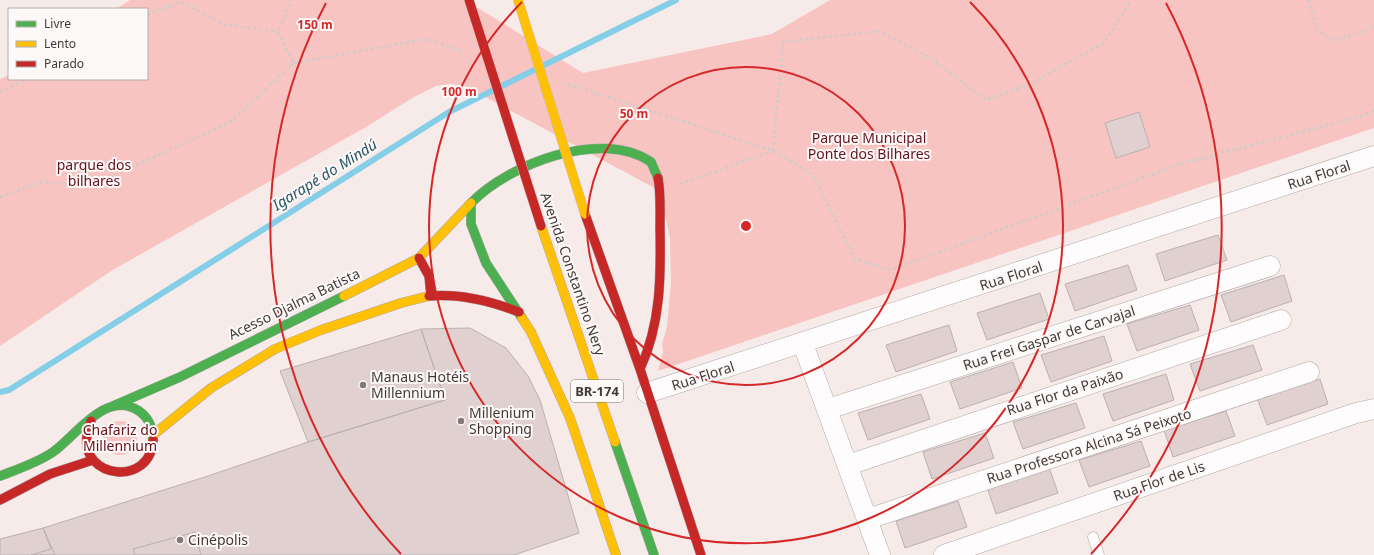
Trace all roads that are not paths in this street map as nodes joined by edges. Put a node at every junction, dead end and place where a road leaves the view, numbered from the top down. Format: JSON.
{"nodes":[{"id":1,"x":469,"y":0,"type":"edge"},
{"id":2,"x":518,"y":0,"type":"edge"},
{"id":3,"x":1374,"y":156,"type":"edge"},
{"id":4,"x":471,"y":203,"type":"junction"},
{"id":5,"x":419,"y":258,"type":"junction"},
{"id":6,"x":1270,"y":266,"type":"dead end"},
{"id":7,"x":431,"y":296,"type":"junction"},
{"id":8,"x":519,"y":312,"type":"junction"},
{"id":9,"x":1281,"y":320,"type":"dead end"},
{"id":10,"x":803,"y":344,"type":"junction"},
{"id":11,"x":640,"y":369,"type":"junction"},
{"id":12,"x":1309,"y":372,"type":"dead end"},
{"id":13,"x":647,"y":393,"type":"junction"},
{"id":14,"x":113,"y":406,"type":"junction"},
{"id":15,"x":828,"y":409,"type":"junction"},
{"id":16,"x":1374,"y":409,"type":"edge"},
{"id":17,"x":91,"y":421,"type":"junction"},
{"id":18,"x":153,"y":435,"type":"junction"},
{"id":19,"x":93,"y":460,"type":"junction"},
{"id":20,"x":848,"y":465,"type":"junction"},
{"id":21,"x":0,"y":476,"type":"edge"},
{"id":22,"x":0,"y":500,"type":"edge"},
{"id":23,"x":868,"y":519,"type":"junction"},
{"id":24,"x":1092,"y":537,"type":"dead end"},
{"id":25,"x":616,"y":555,"type":"edge"},
{"id":26,"x":654,"y":555,"type":"edge"},
{"id":27,"x":701,"y":555,"type":"edge"},
{"id":28,"x":880,"y":555,"type":"edge"},
{"id":29,"x":944,"y":555,"type":"edge"},
{"id":30,"x":1099,"y":555,"type":"edge"}],
"edges":[{"from":1,"to":26,"type":"main road","name":"Avenida Constantino Nery","number":"BR-174","bridge":true},
{"from":2,"to":11,"type":"main road","number":"BR-174","bridge":true},
{"from":3,"to":10,"type":"street","name":"Rua Floral"},
{"from":4,"to":5,"type":"main road","name":"Acesso Djalma Batista"},
{"from":4,"to":8,"type":"main road"},
{"from":4,"to":11,"type":"main road","name":"Acesso Djalma Batista"},
{"from":5,"to":7,"type":"main road"},
{"from":5,"to":14,"type":"main road","name":"Acesso Djalma Batista"},
{"from":6,"to":15,"type":"street","name":"Rua Frei Gaspar de Carvajal"},
{"from":7,"to":8,"type":"main road"},
{"from":7,"to":18,"type":"main road"},
{"from":8,"to":25,"type":"main road"},
{"from":9,"to":20,"type":"street","name":"Rua Flor da Paixão"},
{"from":10,"to":13,"type":"street","name":"Rua Floral"},
{"from":10,"to":15,"type":"street"},
{"from":11,"to":13,"type":"main road","number":"BR-174"},
{"from":12,"to":23,"type":"street","name":"Rua Professora Alcina Sá Peixoto"},
{"from":13,"to":27,"type":"main road","number":"BR-174"},
{"from":14,"to":17,"type":"main road"},
{"from":14,"to":18,"type":"main road"},
{"from":15,"to":20,"type":"street"},
{"from":16,"to":29,"type":"street","name":"Rua Flor de Lis"},
{"from":17,"to":19,"type":"main road"},
{"from":17,"to":21,"type":"main road"},
{"from":18,"to":19,"type":"main road"},
{"from":19,"to":22,"type":"main road"},
{"from":20,"to":23,"type":"street"},
{"from":23,"to":28,"type":"street"},
{"from":24,"to":30,"type":"lane"}]}
